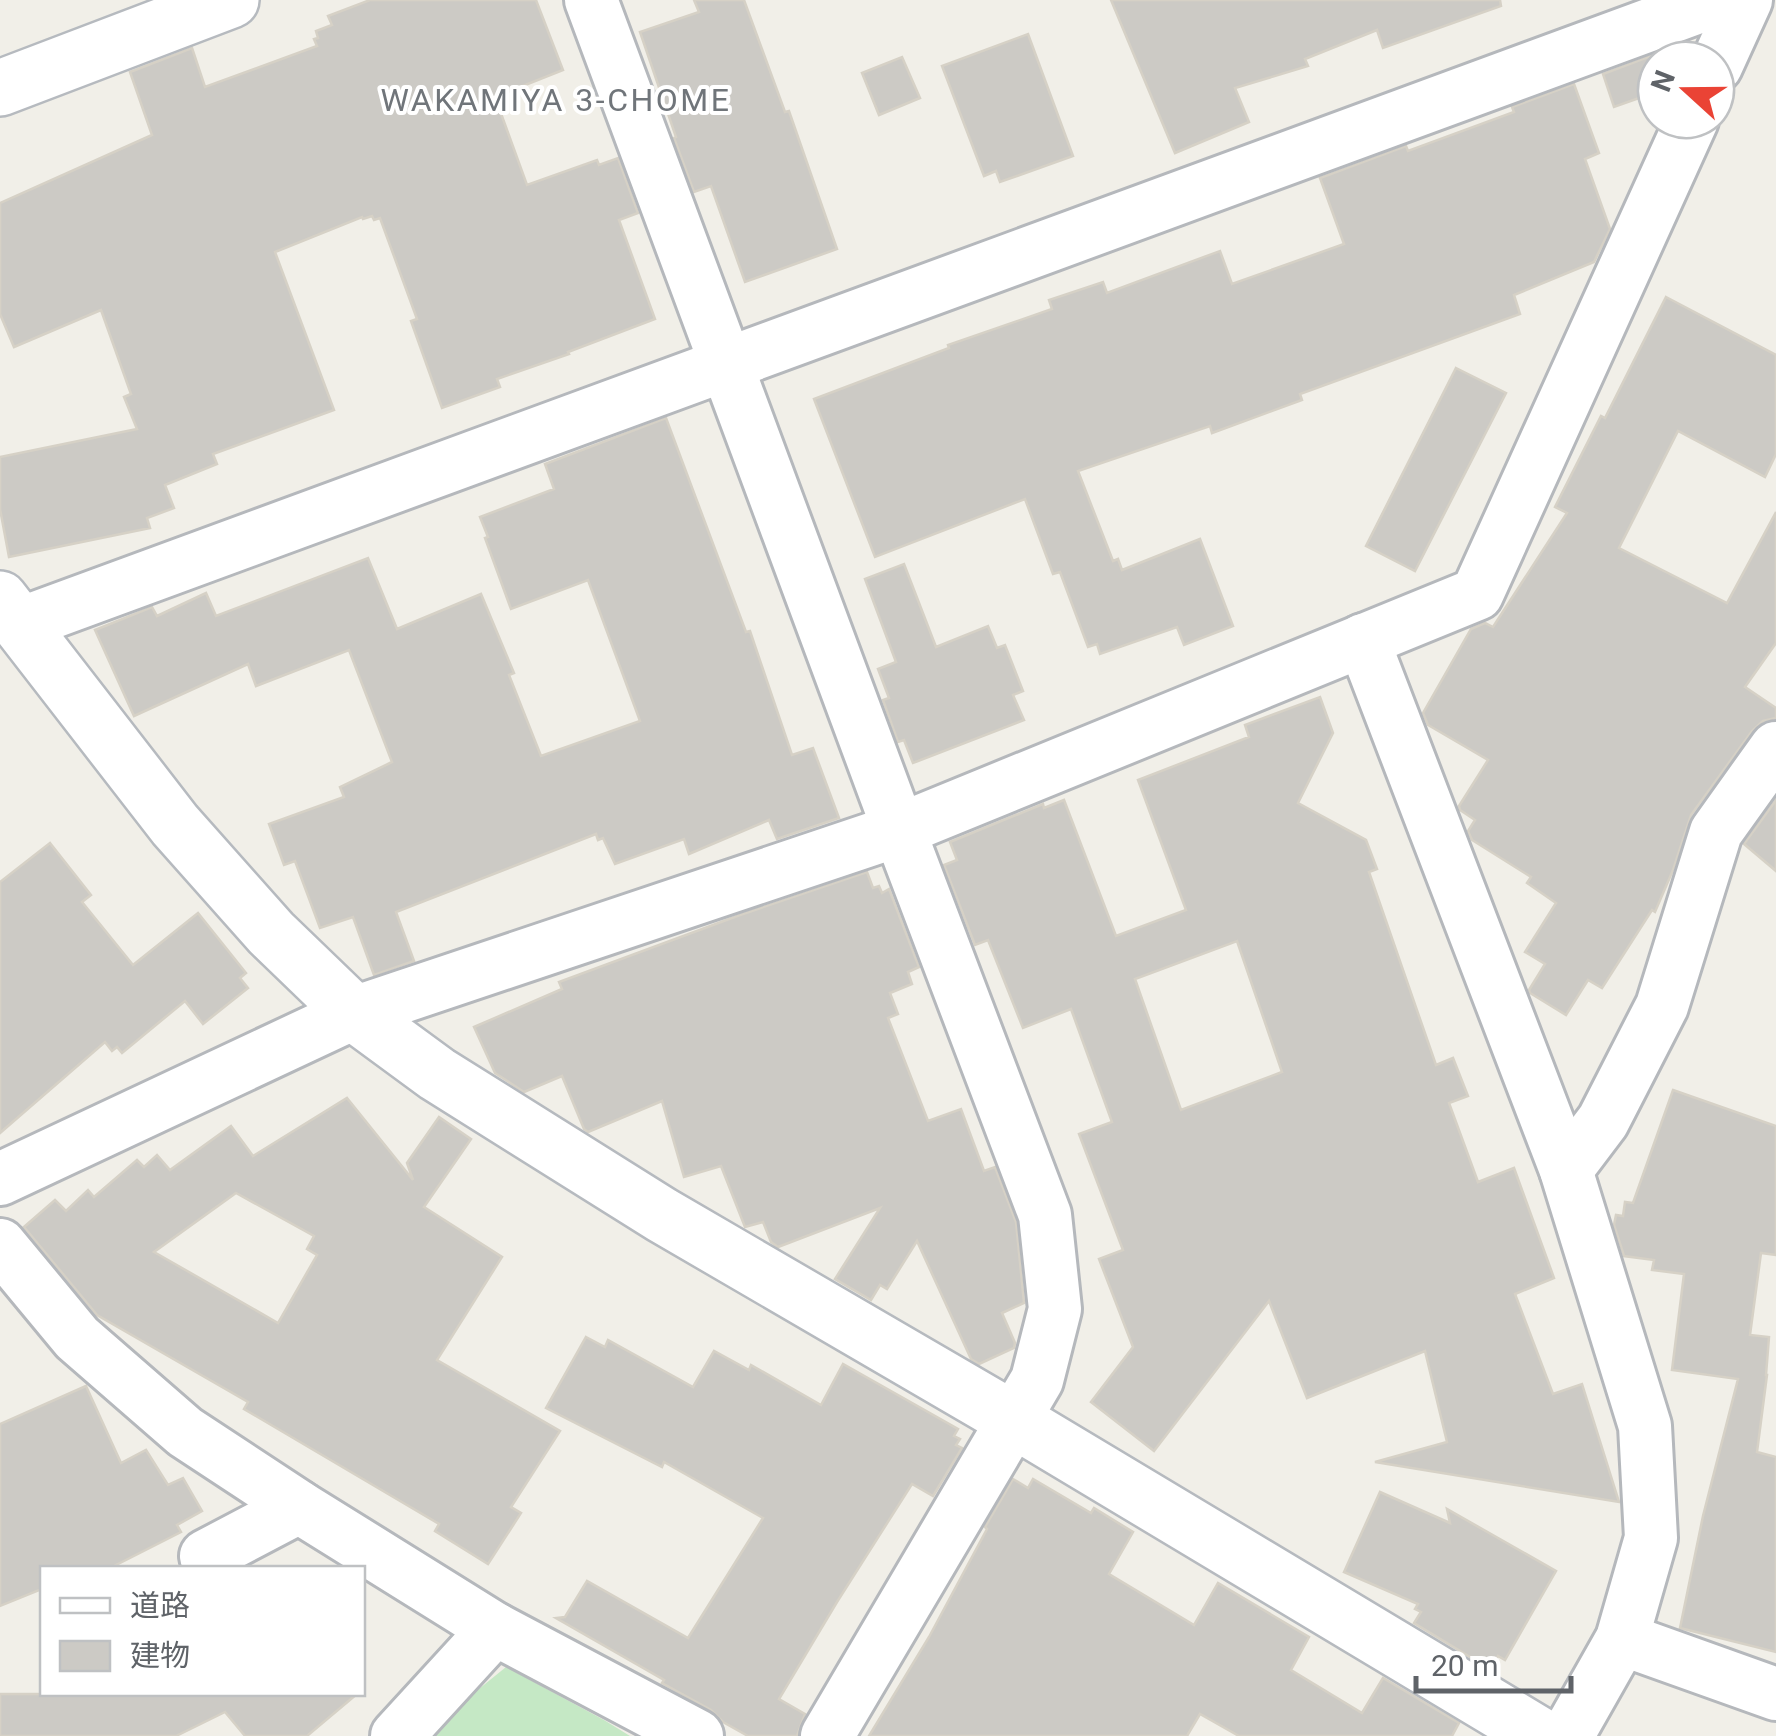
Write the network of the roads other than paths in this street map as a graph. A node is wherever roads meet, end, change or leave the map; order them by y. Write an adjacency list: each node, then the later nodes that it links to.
1 (231, 0): 6 (street)
2 (591, 0): 8 (street)
3 (1717, 0): 8 (street)
4 (1746, 0): 5 (street)
5 (1728, 40)
6 (0, 88)
7 (1683, 140): 10 (street)
8 (727, 363): 9 (street); 12 (street)
9 (10, 611): 13 (street)
10 (1363, 640): 12 (street); 14 (street)
11 (1776, 748): 14 (street)
12 (899, 830): 13 (street); 17 (street)
13 (354, 1014): 15 (street); 17 (street)
14 (1566, 1170): 21 (street)
15 (0, 1179)
16 (0, 1244): 18 (street)
17 (1014, 1420): 25 (street); 26 (street)
18 (299, 1507): 19 (street); 20 (street)
19 (206, 1556)
20 (495, 1628): 23 (street); 24 (street)
21 (1622, 1639): 22 (street); 27 (street)
22 (1776, 1694)
23 (398, 1736)
24 (697, 1736)
25 (827, 1736)
26 (1541, 1736)
27 (1567, 1736)

